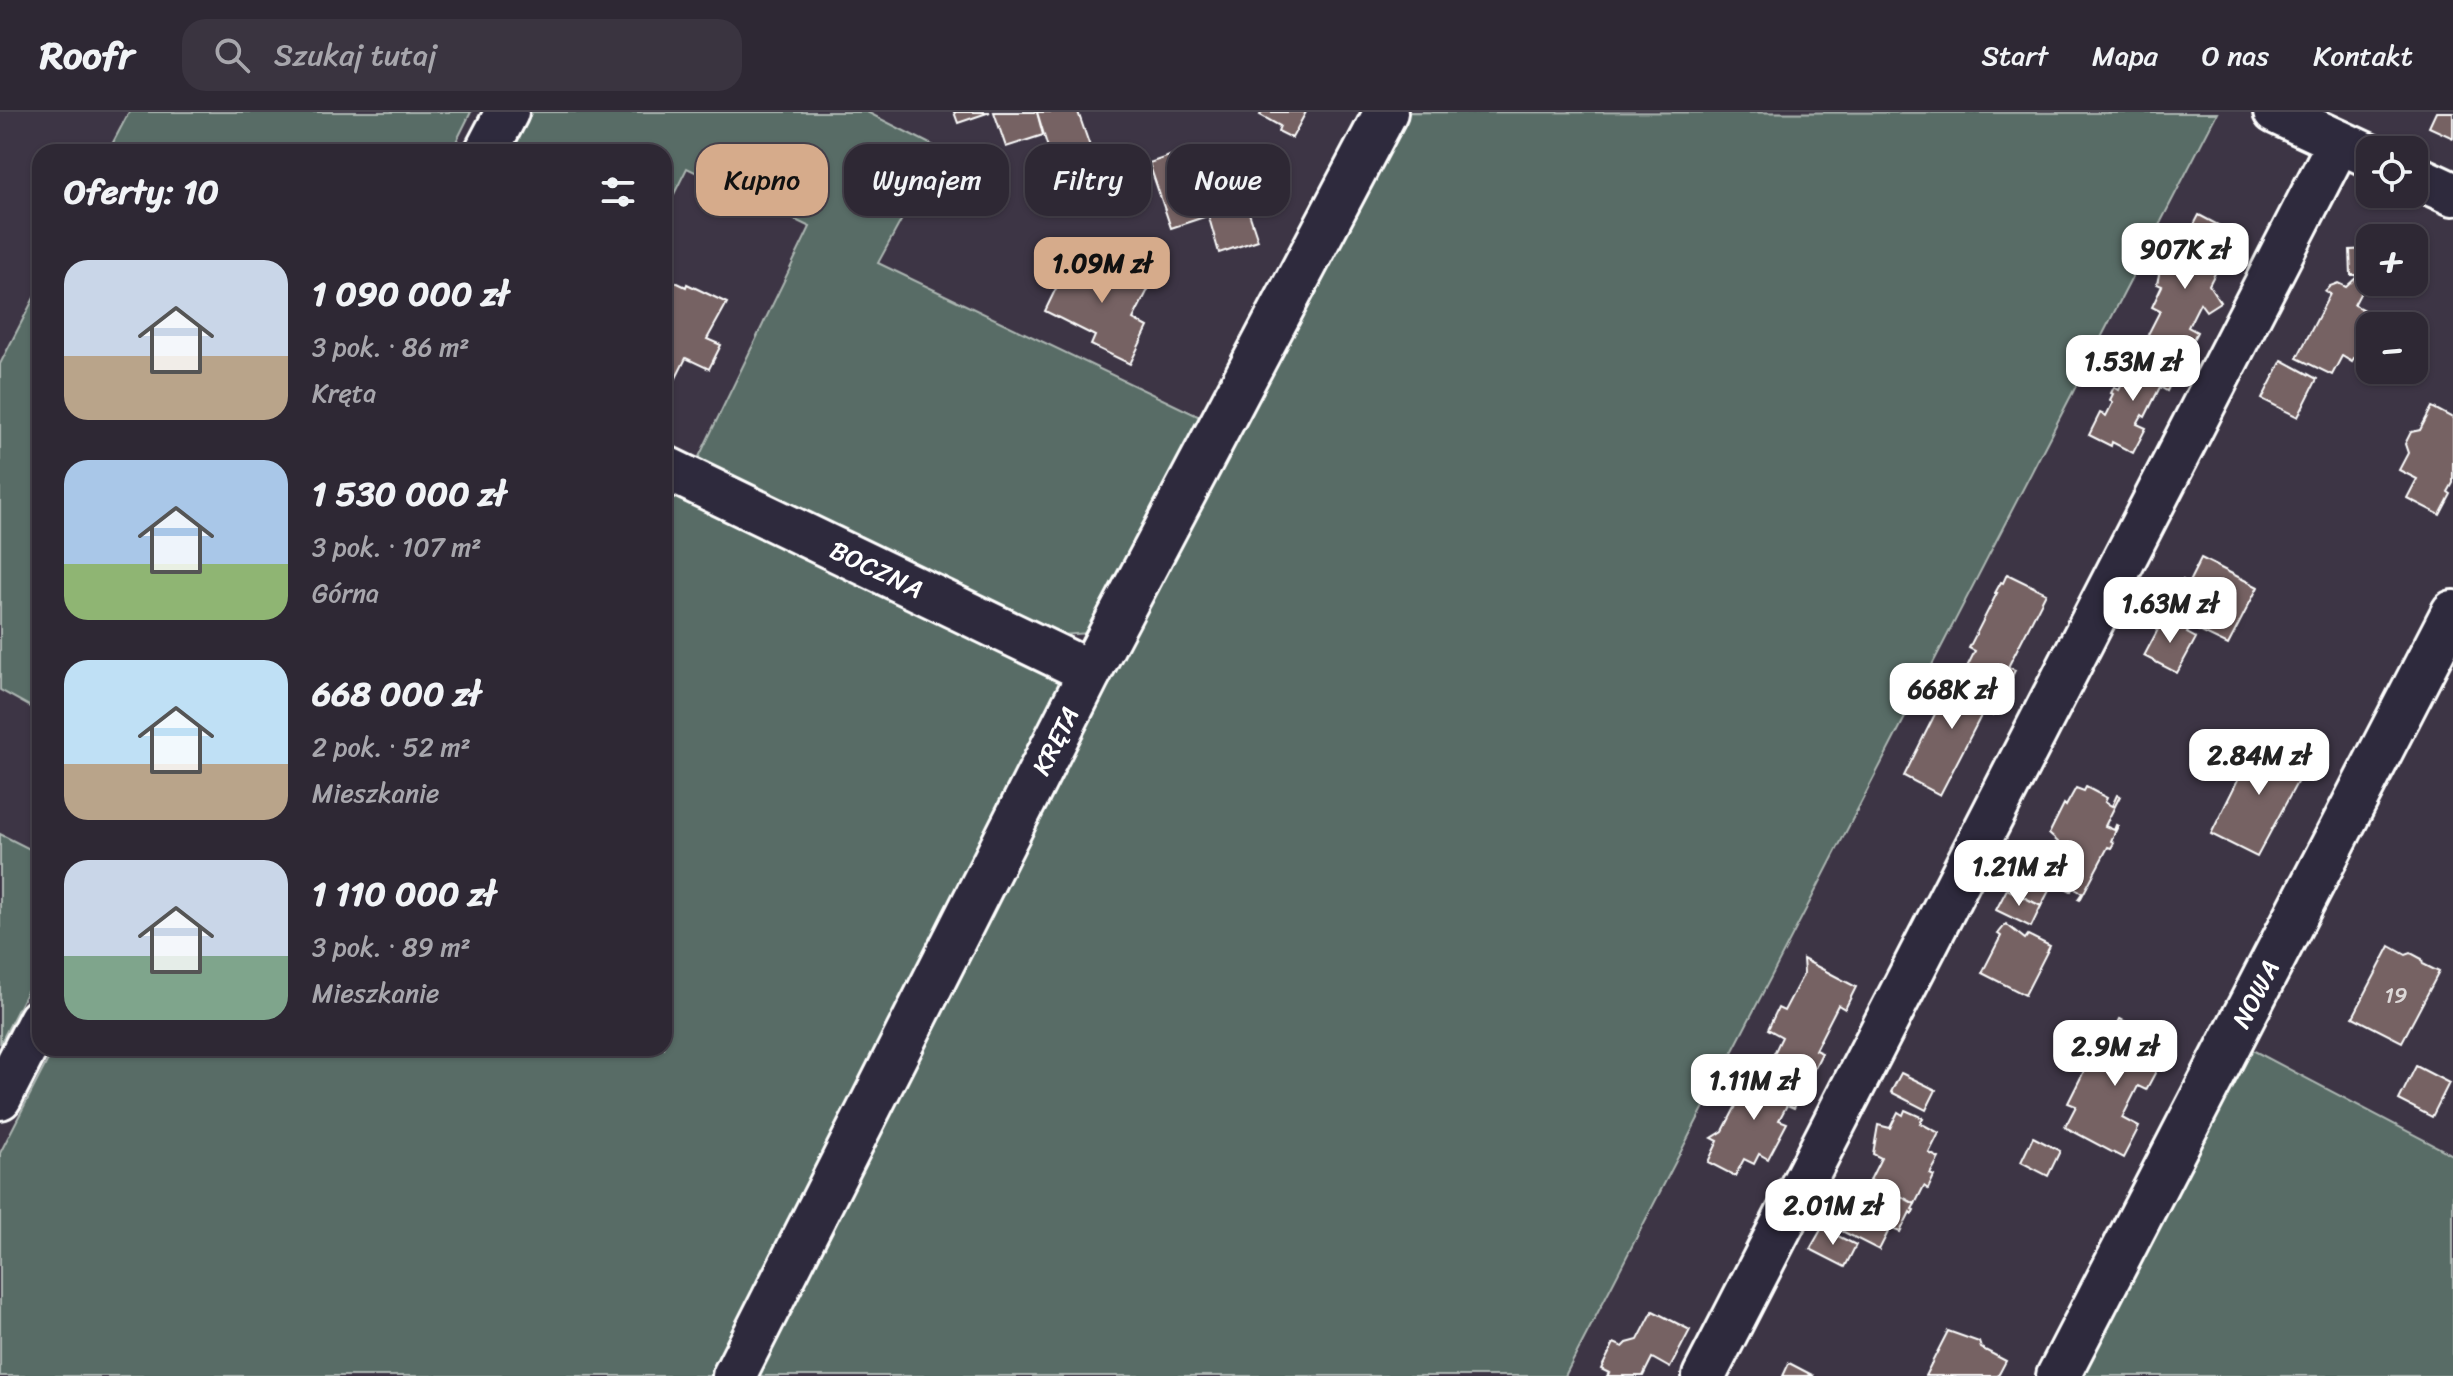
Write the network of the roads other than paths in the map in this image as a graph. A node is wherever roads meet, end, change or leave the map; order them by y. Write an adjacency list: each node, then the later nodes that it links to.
1 (507, 112): 4 (street)
2 (1386, 112): 10 (street, KRĘTA)
3 (2275, 112): 5 (street)
4 (490, 144)
5 (2354, 149): 14 (street)
6 (2428, 182): 7 (street)
7 (2453, 194)
8 (672, 471): 10 (street, BOCZNA)
9 (2453, 612): 15 (street, NOWA)
10 (1090, 672): 13 (street, KRĘTA)
11 (32, 1036): 12 (street)
12 (0, 1098)
13 (734, 1376)
14 (1704, 1376)
15 (2058, 1376)

